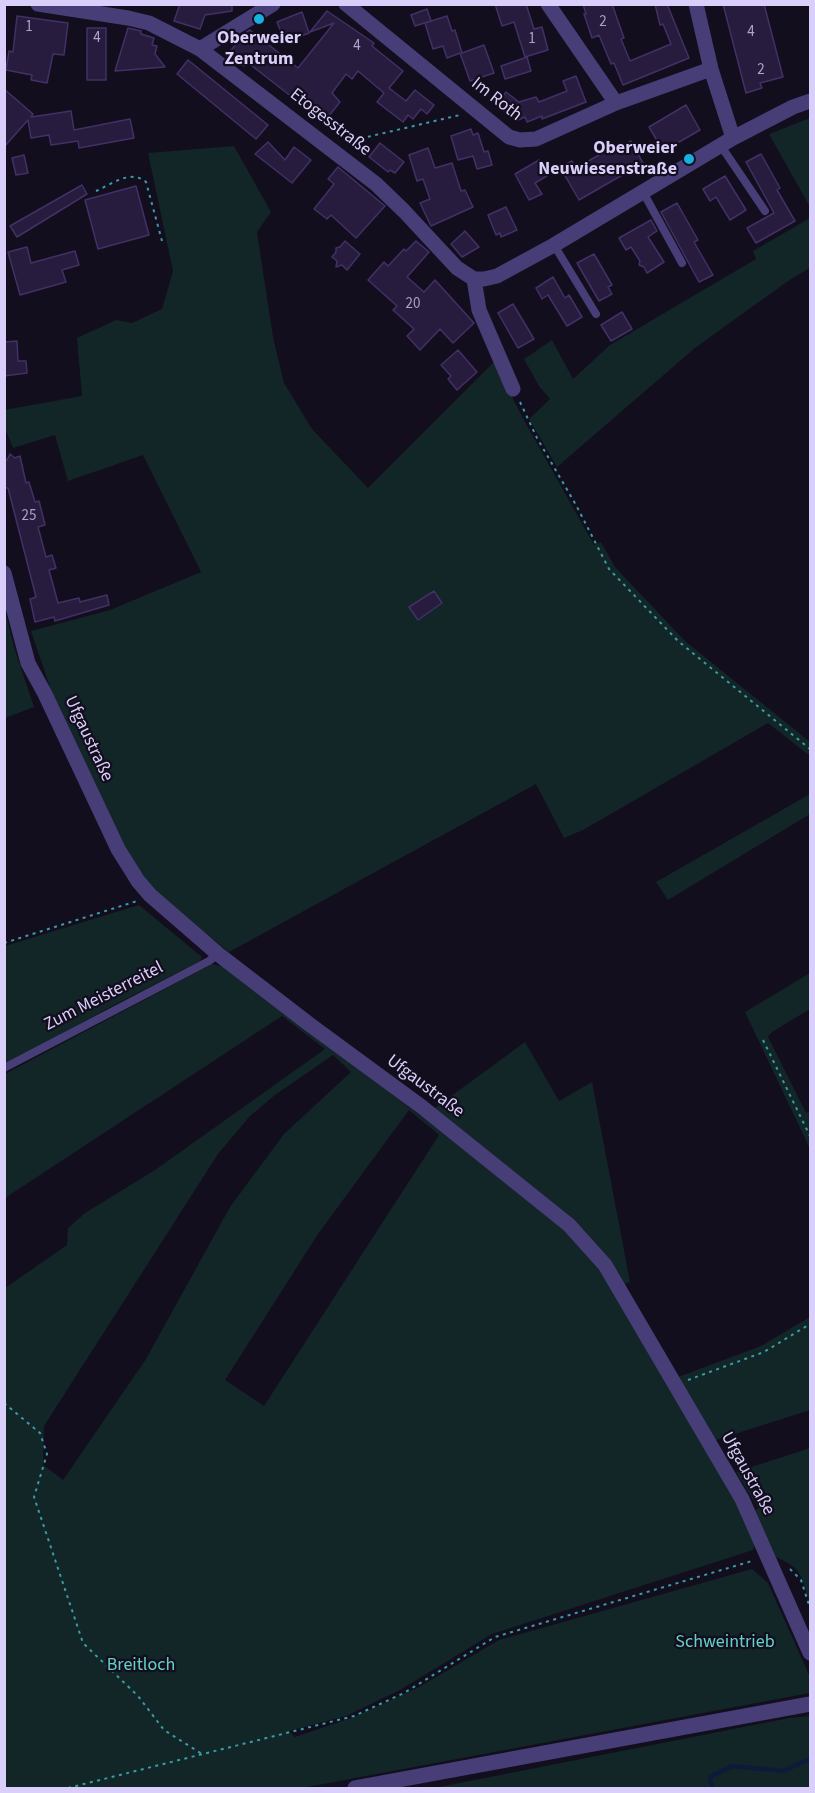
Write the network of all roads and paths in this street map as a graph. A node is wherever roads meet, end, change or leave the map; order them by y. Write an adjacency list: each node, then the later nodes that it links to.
1 (38, 4): 6 (street, Etogesstraße)
2 (273, 4): 6 (street)
3 (346, 4): 10 (street, Im Roth)
4 (548, 4): 9 (street)
5 (696, 4): 7 (street)
6 (200, 49): 12 (street, Etogesstraße)
7 (711, 69): 9 (street, Im Roth); 11 (street)
8 (810, 101): 11 (street)
9 (616, 103): 10 (street, Im Roth)
10 (477, 111): 12 (path)
11 (727, 142): 14 (street); 15 (lane)
12 (328, 146): 19 (street, Etogesstraße)
13 (96, 190): 16 (path)
14 (643, 192): 17 (street); 18 (lane)
15 (765, 211)
16 (162, 241)
17 (554, 245): 19 (street); 20 (lane)
18 (682, 263)
19 (474, 279): 21 (street)
20 (596, 314)
21 (513, 389): 23 (path)
22 (4, 573): 24 (street, Ufgaustraße)
23 (810, 749)
24 (150, 895): 25 (path); 26 (street, Ufgaustraße)
25 (4, 943)
26 (218, 954): 28 (lane, Zum Meisterreitel); 31 (street, Ufgaustraße)
27 (763, 1040): 29 (path)
28 (4, 1068)
29 (810, 1136)
30 (810, 1324): 31 (path)
31 (674, 1385): 33 (street, Ufgaustraße)
32 (4, 1403): 38 (path)
33 (766, 1557): 36 (street, Ufgaustraße); 38 (path)
34 (788, 1568): 35 (path)
35 (810, 1608)
36 (810, 1653)
37 (810, 1704): 40 (street)
38 (202, 1754): 39 (path)
39 (68, 1788)
40 (355, 1788)

